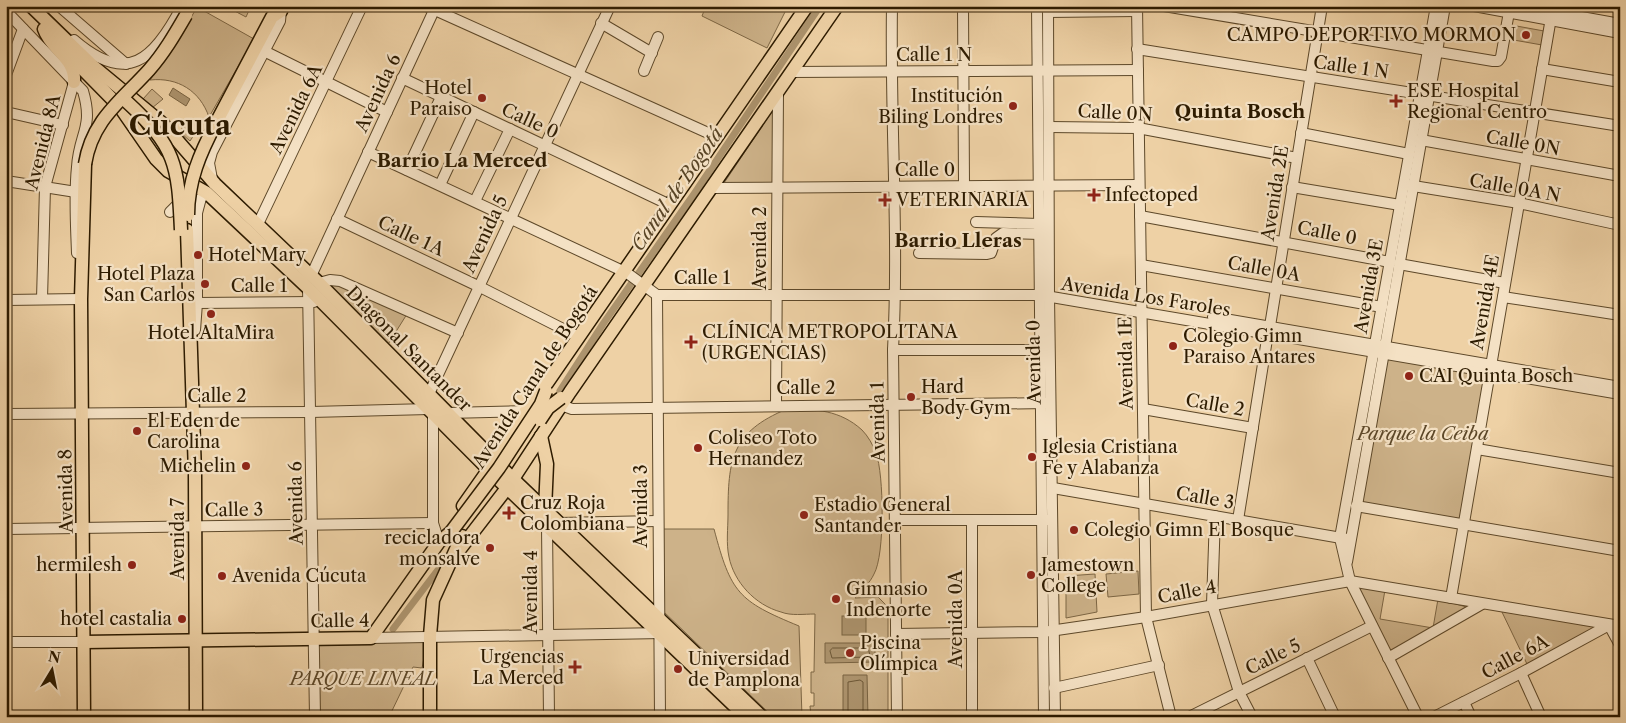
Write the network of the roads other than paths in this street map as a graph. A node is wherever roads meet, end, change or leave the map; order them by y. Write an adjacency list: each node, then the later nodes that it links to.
1 (20, 6): 28 (main road, Diagonal Santander)
2 (31, 6): 28 (main road, Diagonal Santander)
3 (59, 6): 36 (street)
4 (362, 6): 50 (street, Avenida 6A)
5 (807, 6): 65 (main road, Avenida Canal de Bogotá)
6 (837, 6): 43 (main road, Avenida Canal de Bogotá)
7 (892, 6): 44 (street, Avenida 1)
8 (962, 6): 41 (street)
9 (1037, 6): 42 (street, Avenida 0)
10 (1164, 6): 29 (street)
11 (1322, 6): 29 (street, Avenida 2E)
12 (1436, 6): 34 (street, Avenida 3E)
13 (1445, 6): 34 (street, Avenida 3E)
14 (1474, 6): 23 (street)
15 (1521, 6): 24 (street)
16 (432, 7): 45 (street); 47 (street, Avenida 6)
17 (606, 7): 25 (street, Avenida 5)
18 (1137, 8): 21 (street); 32 (street, Avenida 1E)
19 (187, 9): 36 (street); 103 (main road, Avenida 8, bridge)
20 (282, 9): 33 (street); 99 (main road, bridge)
21 (1048, 9): 42 (street, Avenida 0)
22 (6, 11): 27 (street)
23 (1509, 12): 24 (street); 34 (street)
24 (1551, 16): 26 (street); 30 (street); 38 (street, Avenida 4E)
25 (602, 24): 35 (street); 45 (street, Avenida 5)
26 (1620, 24)
27 (24, 29): 46 (street); 51 (street)
28 (49, 29): 36 (street); 37 (main road, Diagonal Santander); 51 (main road); 86 (main road, Diagonal Santander)
29 (1318, 32): 34 (street); 48 (street, Avenida 2E)
30 (1620, 34)
31 (658, 37): 35 (street)
32 (1137, 49): 39 (street, Avenida 1E); 48 (street, Calle 1 N)
33 (264, 51): 50 (street); 86 (street)
34 (1432, 51): 53 (street, Avenida 3E)
35 (652, 53): 40 (street)
36 (126, 64)
37 (94, 67): 86 (main road, Diagonal Santander); 99 (main road, bridge)
38 (1542, 69): 49 (street); 58 (street, Avenida 4E)
39 (1138, 70): 42 (street, Calle 1 N); 62 (street, Avenida 1E)
40 (644, 71)
41 (964, 71): 42 (street, Calle 1 N); 44 (street, Calle 1 N); 79 (street)
42 (1043, 71): 61 (street, Avenida 0); 76 (street, Avenida 0)
43 (791, 72): 44 (street, Calle 1 N); 52 (main road, Avenida Canal de Bogotá)
44 (891, 72): 78 (street, Avenida 1)
45 (578, 73): 65 (street); 67 (street, Avenida 5)
46 (6, 75)
47 (402, 78): 54 (street, Calle 0); 56 (street, Avenida 6)
48 (1310, 78): 53 (street, Calle 1 N); 64 (street, Avenida 2E)
49 (1620, 82)
50 (327, 83): 56 (street); 96 (street, Avenida 6A)
51 (78, 87): 59 (street, Avenida 8A); 85 (street, Avenida 8)
52 (778, 92): 83 (main road, Avenida Canal de Bogotá); 84 (street, Avenida 2)
53 (1425, 94): 58 (street, Calle 1 N); 66 (street, Avenida 3E); 69 (street, Avenida 3E)
54 (442, 97): 57 (street, Calle 0); 72 (street)
55 (6, 112): 59 (street)
56 (386, 112): 68 (street, Avenida 6)
57 (474, 112): 63 (street, Calle 0); 75 (street)
58 (1534, 112): 60 (street, Calle 1 N); 71 (street, Avenida 4E)
59 (63, 125): 81 (street, Avenida 8A)
60 (1620, 126)
61 (1049, 127): 62 (street, Calle 0N); 76 (street, Avenida 0)
62 (1138, 128): 70 (street, Calle 0N); 77 (street, Avenida 1E)
63 (510, 129): 67 (street, Calle 0); 87 (street)
64 (1301, 133): 69 (street); 70 (street, Avenida 2E)
65 (717, 137): 89 (main road, Avenida Canal de Bogotá)
66 (1421, 140): 71 (street, Calle 0N); 80 (street, Avenida 3E)
67 (545, 146): 89 (street, Calle 0); 93 (street, Avenida 5)
68 (368, 152): 72 (street, Calle 1); 94 (street, Avenida 6)
69 (1409, 154): 80 (street, Avenida 3E)
70 (1297, 158): 82 (street, Avenida 2E)
71 (1526, 160): 73 (street, Calle 0N); 88 (street, Avenida 4E)
72 (407, 170): 75 (street, Calle 1)
73 (1620, 176)
74 (6, 181): 81 (street)
75 (440, 185): 87 (street, Calle 1)
76 (1044, 185): 77 (street, Calle 0); 79 (street, Calle 0); 98 (street, Avenida 0); 113 (street, Avenida 0)
77 (1139, 185): 92 (street, Avenida 1E)
78 (896, 186): 79 (street, Calle 0); 84 (street, Calle 0); 112 (street, Avenida 1)
79 (964, 186)
80 (1408, 186): 88 (street, Calle 0A N); 90 (street, Avenida 3E); 102 (street, Avenida 3E)
81 (45, 187): 85 (street); 116 (street, Avenida 8A)
82 (1292, 187): 90 (street); 100 (street, Avenida 2E)
83 (711, 188): 84 (street, Calle 0); 107 (main road, Avenida Canal de Bogotá)
84 (777, 188): 111 (street, Avenida 2)
85 (76, 192): 103 (street, Avenida 8)
86 (208, 192): 91 (street); 96 (main road, Diagonal Santander); 106 (main road, Diagonal Santander); 120 (street, Avenida 7)
87 (475, 201): 93 (street, Calle 1)
88 (1519, 204): 97 (street, Calle 0A N); 108 (street, Avenida 4E)
89 (670, 205): 105 (main road, Avenida Canal de Bogotá)
90 (1400, 205): 102 (street, Avenida 3E)
91 (170, 212)
92 (1140, 216): 100 (street, Calle 0); 104 (street, Avenida 1E)
93 (512, 218): 105 (street, Calle 1); 109 (street, Avenida 5)
94 (336, 219): 106 (street, Avenida 6); 109 (street, Calle 1A)
95 (976, 222): 98 (street)
96 (258, 224): 106 (main road, Diagonal Santander)
97 (1620, 225)
98 (1039, 229): 101 (street); 113 (street, Avenida 0)
99 (184, 230): 130 (main road)
100 (1284, 240): 102 (street, Calle 0); 110 (street, Avenida 2E)
101 (919, 253)
102 (1395, 263): 108 (street, Calle 0); 121 (street, Avenida 3E); 127 (street, Avenida 3E)
103 (81, 265): 117 (main road, Avenida 8)
104 (1140, 265): 110 (street, Calle 0A); 122 (street, Avenida 1E)
105 (626, 272): 107 (street, Calle 1); 126 (main road, Avenida Canal de Bogotá)
106 (313, 282): 119 (main road, Diagonal Santander); 125 (street); 134 (main road, Diagonal Santander)
107 (643, 283): 114 (street, Calle 1); 136 (main road, Avenida Canal de Bogotá)
108 (1505, 283): 115 (street, Avenida 4E)
109 (480, 287): 125 (street, Avenida 5); 126 (street, Calle 1A)
110 (1276, 287): 121 (street, Calle 0A); 124 (street, Avenida 2E)
111 (776, 294): 112 (street, Calle 1); 114 (street, Calle 1); 139 (street, Avenida 2)
112 (896, 294): 113 (street, Calle 1); 128 (street, Avenida 1)
113 (1046, 294): 122 (street, Avenida Los Faroles); 129 (street, Avenida 0); 137 (street, Avenida 0)
114 (657, 295): 140 (street, Avenida 3)
115 (1503, 297): 123 (street); 131 (street, Avenida 4E)
116 (42, 299): 117 (street); 118 (street)
117 (81, 299): 148 (main road, Avenida 8)
118 (6, 300)
119 (315, 302): 120 (street, Calle 1); 142 (main road, Diagonal Santander); 143 (street, Avenida 6)
120 (197, 303): 130 (street, Avenida 7)
121 (1382, 307): 127 (street, Avenida 3E)
122 (1141, 309): 124 (street, Avenida Los Faroles); 141 (street, Avenida 1E)
123 (1620, 315)
124 (1269, 330): 127 (street, Avenida Los Faroles); 149 (street, Avenida 2E)
125 (458, 333): 134 (street, Avenida 5)
126 (579, 337): 132 (main road, Avenida Canal de Bogotá)
127 (1379, 349): 131 (street, Avenida Los Faroles); 157 (street, Avenida 3E); 173 (street, Avenida 3E)
128 (894, 350): 129 (street); 138 (street, Avenida 1)
129 (1041, 350): 137 (street, Avenida 0)
130 (192, 360): 145 (main road, Avenida 7)
131 (1491, 368): 133 (street, Avenida Los Faroles); 135 (street, Avenida Los Faroles); 151 (street, Avenida 4E)
132 (546, 387): 144 (main road); 172 (main road, Avenida Canal de Bogotá, bridge)
133 (1620, 387)
134 (429, 394): 146 (main road, Diagonal Santander)
135 (1620, 394)
136 (564, 398): 140 (street, Calle 2); 150 (main road); 172 (main road, Avenida Canal de Bogotá, bridge)
137 (1046, 402): 138 (street, Calle 2); 155 (street, Avenida 0); 162 (street, Avenida 0)
138 (894, 404): 139 (street, Calle 2); 160 (street, Avenida 1)
139 (776, 405): 140 (street, Calle 2)
140 (657, 406): 164 (street, Avenida 3)
141 (1143, 409): 149 (street, Calle 2); 156 (street, Avenida 1E)
142 (431, 411): 143 (street, Calle 2); 152 (main road, Diagonal Santander); 165 (street)
143 (311, 412): 145 (street, Calle 2); 166 (street, Avenida 6)
144 (527, 412): 146 (street); 152 (main road)
145 (194, 413): 148 (street, Calle 2); 168 (main road, Avenida 7)
146 (447, 413): 152 (main road, Diagonal Santander)
147 (6, 414): 148 (street, Calle 2)
148 (82, 414): 170 (main road, Avenida 8)
149 (1253, 428): 163 (street, Avenida 2E)
150 (542, 436): 154 (main road); 158 (main road)
151 (1477, 449): 153 (street); 169 (street, Avenida 4E)
152 (490, 463): 154 (main road, Diagonal Santander); 174 (main road)
153 (1620, 474)
154 (510, 483): 158 (main road, Diagonal Santander); 167 (main road, Diagonal Santander); 176 (main road)
155 (1053, 488): 156 (street, Calle 3); 162 (street, Avenida 0)
156 (1144, 504): 159 (street, Calle 3); 181 (street, Avenida 1E)
157 (1356, 506): 169 (street); 173 (street, Avenida 3E)
158 (545, 510): 167 (main road, Diagonal Santander)
159 (1215, 516): 163 (street, Calle 3); 179 (street)
160 (895, 520): 161 (street); 189 (street, Avenida 1)
161 (972, 520): 162 (street); 190 (street, Avenida 0A)
162 (1048, 520): 185 (street, Avenida 0)
163 (1238, 520): 173 (street, Calle 3)
164 (657, 521): 167 (street); 182 (street, Avenida 3)
165 (433, 523): 166 (street, Calle 3); 174 (street)
166 (312, 525): 168 (street, Calle 3); 192 (street, Avenida 6)
167 (553, 525): 182 (main road, Diagonal Santander); 186 (main road, Diagonal Santander); 188 (street, Avenida 4)
168 (195, 526): 170 (street, Calle 3); 194 (main road, Avenida 7)
169 (1464, 526): 175 (street); 178 (street, Avenida 4E)
170 (84, 528): 171 (street, Calle 3); 196 (main road, Avenida 8)
171 (6, 529)
172 (456, 534): 174 (main road, Avenida Canal de Bogotá); 176 (main road, Avenida Canal de Bogotá)
173 (1345, 539): 177 (street, Avenida 3E)
174 (439, 542): 193 (main road, Avenida Canal de Bogotá)
175 (1620, 551)
176 (453, 559): 191 (main road, Avenida Canal de Bogotá)
177 (1348, 576): 178 (street, Calle 4); 179 (street, Calle 4); 184 (street)
178 (1451, 598): 180 (street, Calle 4)
179 (1212, 604): 181 (street, Calle 4); 203 (street)
180 (1482, 604): 183 (street, Calle 4); 199 (street)
181 (1146, 617): 185 (street, Calle 4); 200 (street, Avenida 1E)
182 (658, 618): 186 (street, Avenida 3); 187 (main road, Diagonal Santander)
183 (1615, 625): 197 (street); 201 (street, Calle 6A)
184 (1372, 626): 198 (street, Calle 5); 199 (street)
185 (1048, 631): 190 (street, Calle 4); 202 (street, Avenida 0); 215 (street, Avenida 0)
186 (658, 633): 187 (street, Calle 4); 188 (street, Calle 4); 210 (street, Avenida 3); 211 (main road, Diagonal Santander)
187 (674, 633): 212 (main road, Diagonal Santander)
188 (547, 634): 191 (street, Calle 4); 209 (street, Avenida 4)
189 (896, 634): 190 (street, Calle 4); 213 (street, Avenida 1)
190 (972, 634): 214 (street, Avenida 0A)
191 (430, 636): 193 (street, Calle 4); 208 (main road)
192 (314, 638): 193 (main road, Calle 4); 194 (main road, Calle 4); 207 (street, Avenida 6)
193 (371, 638)
194 (196, 640): 196 (main road, Calle 4); 206 (main road, Avenida 7)
195 (6, 642): 196 (street, Calle 4)
196 (84, 642): 205 (main road, Avenida 8)
197 (1620, 644)
198 (1307, 658): 203 (street, Calle 5); 220 (street)
199 (1388, 658): 221 (street)
200 (1159, 665): 202 (street); 217 (street, Avenida 1E)
201 (1521, 674): 204 (street, Calle 6A); 224 (street)
202 (1054, 688): 216 (street, Avenida 0)
203 (1239, 692): 218 (street, Calle 5); 219 (street)
204 (1464, 702): 222 (street, Calle 6A); 223 (street)
205 (84, 717)
206 (196, 717)
207 (315, 717)
208 (430, 717)
209 (549, 717)
210 (660, 717)
211 (746, 717)
212 (762, 717)
213 (897, 717)
214 (972, 717)
215 (1044, 717)
216 (1055, 717)
217 (1171, 717)
218 (1189, 717)
219 (1252, 717)
220 (1335, 717)
221 (1418, 717)
222 (1434, 717)
223 (1471, 717)
224 (1541, 717)

